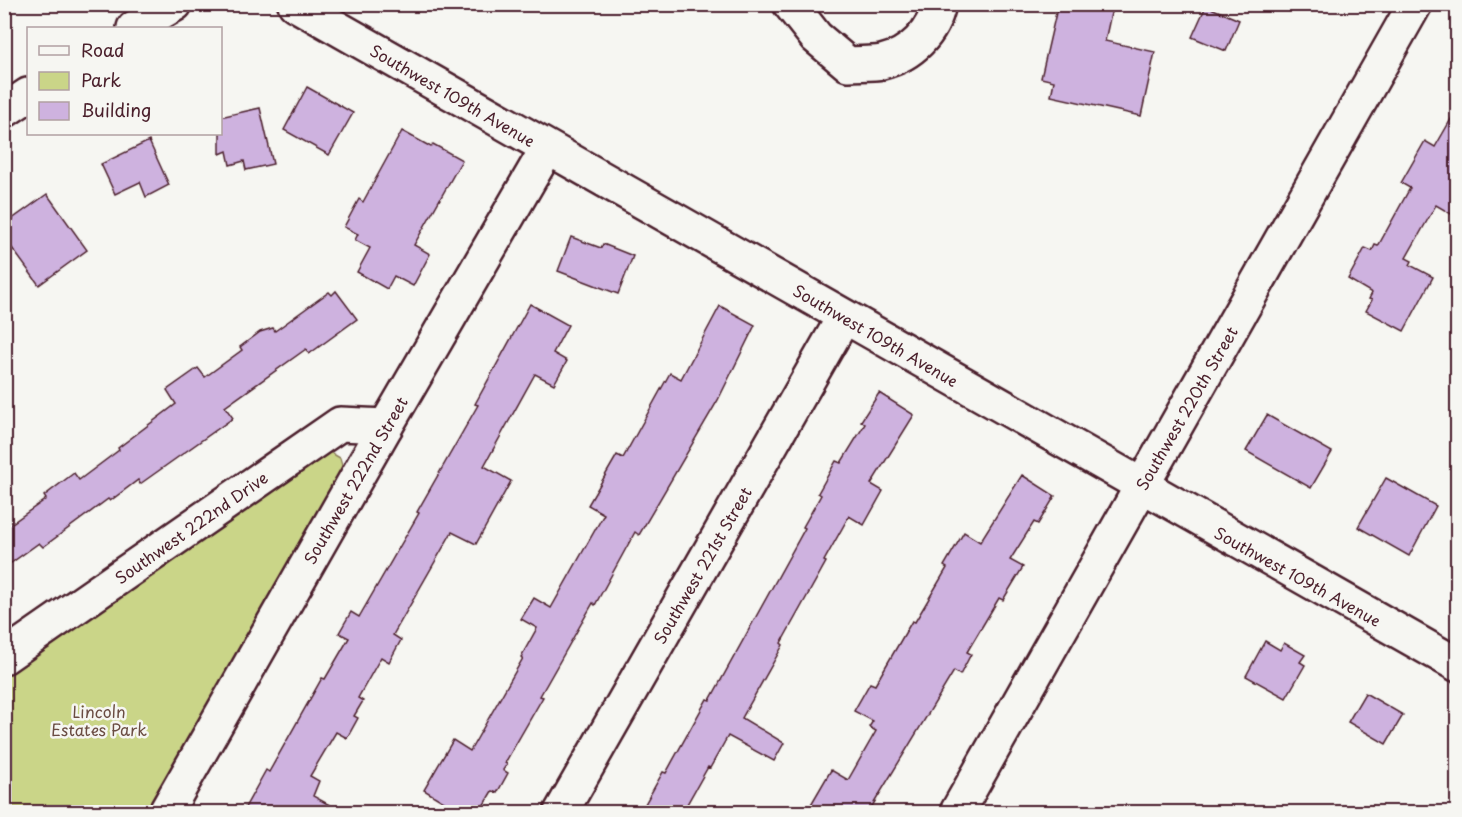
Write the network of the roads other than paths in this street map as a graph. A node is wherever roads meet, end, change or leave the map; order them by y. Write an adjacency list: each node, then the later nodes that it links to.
1 (175, 4): 6 (street)
2 (295, 4): 9 (street, Southwest 109th Avenue)
3 (790, 4): 4 (street)
4 (939, 4)
5 (1415, 4): 12 (street, Southwest 220th Street)
6 (136, 27)
7 (27, 96): 8 (street)
8 (4, 111)
9 (547, 149): 10 (street, Southwest 109th Avenue); 11 (street, Southwest 222nd Street)
10 (844, 317): 12 (street, Southwest 109th Avenue); 16 (street, Southwest 221st Street)
11 (386, 426): 13 (street, Southwest 222nd Drive); 15 (street, Southwest 222nd Street)
12 (1141, 487): 14 (street, Southwest 109th Avenue); 17 (street, Southwest 220th Street)
13 (4, 657)
14 (1458, 665)
15 (166, 813)
16 (561, 813)
17 (957, 813)

